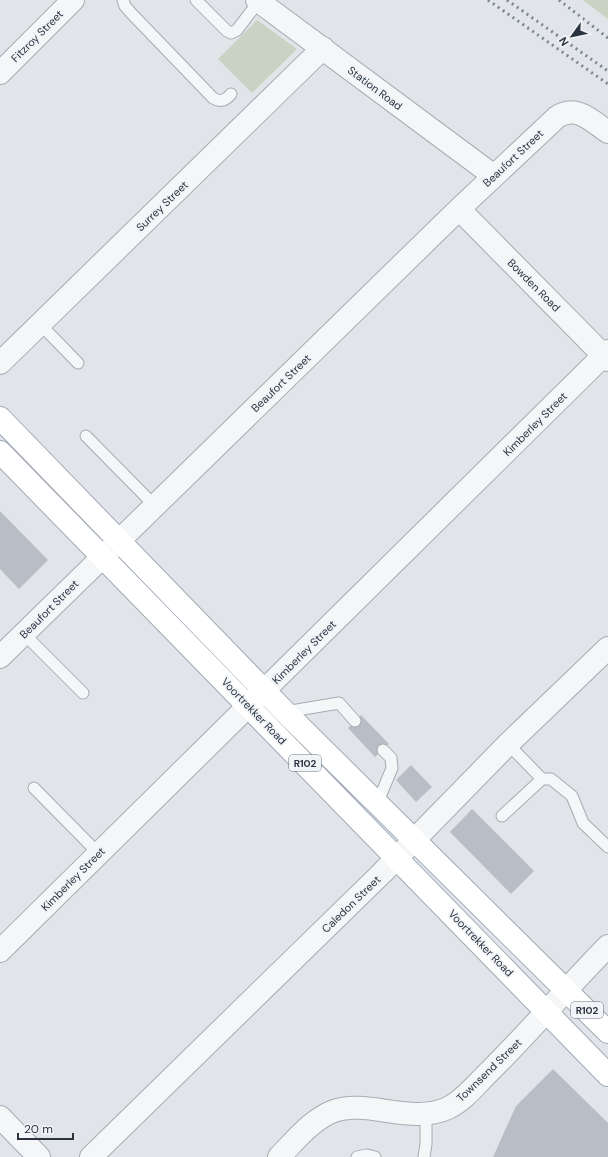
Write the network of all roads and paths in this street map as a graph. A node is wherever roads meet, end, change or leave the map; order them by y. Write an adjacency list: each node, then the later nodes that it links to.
1 (73, 0): 6 (street, Fitzroy Street)
2 (123, 0): 7 (lane)
3 (196, 0): 4 (lane)
4 (258, 1): 5 (street, Station Road)
5 (323, 48): 9 (street, Station Road); 11 (street, Surrey Street)
6 (0, 73)
7 (231, 94)
8 (608, 132): 9 (street, Beaufort Street)
9 (494, 176): 10 (street, Beaufort Street)
10 (459, 209): 12 (street, Bowden Road); 18 (street, Beaufort Street)
11 (40, 324): 13 (street, Surrey Street); 14 (lane)
12 (607, 356): 24 (street, Kimberley Street)
13 (0, 363)
14 (78, 363)
15 (0, 418): 19 (main road, Voortrekker Road / R102)
16 (86, 436): 18 (lane)
17 (0, 452): 20 (main road, Voortrekker Road / R102)
18 (155, 506): 19 (street, Beaufort Street)
19 (119, 541): 20 (street, Beaufort Street); 24 (main road, Voortrekker Road / R102)
20 (102, 556): 21 (street, Beaufort Street); 26 (main road, Voortrekker Road / R102)
21 (24, 634): 23 (street, Beaufort Street); 25 (lane)
22 (608, 648): 29 (street, Caledon Street)
23 (0, 657)
24 (265, 691): 26 (street, Kimberley Street); 27 (main road, Voortrekker Road / R102)
25 (83, 693)
26 (249, 706): 37 (street, Kimberley Street); 38 (main road, Voortrekker Road / R102)
27 (285, 712): 28 (lane); 33 (main road, Voortrekker Road / R102)
28 (355, 721)
29 (508, 744): 31 (lane); 35 (street, Caledon Street)
30 (383, 750): 33 (lane)
31 (542, 779): 34 (lane); 36 (lane)
32 (34, 788): 37 (lane)
33 (377, 804): 35 (main road, Voortrekker Road / R102)
34 (502, 816)
35 (414, 840): 38 (street, Caledon Street); 41 (main road, Voortrekker Road / R102)
36 (608, 847)
37 (99, 854): 40 (street, Kimberley Street)
38 (397, 858): 42 (main road, Voortrekker Road / R102); 48 (street, Caledon Street)
39 (608, 946): 41 (street, Townsend Street)
40 (0, 952)
41 (566, 989): 42 (street, Townsend Street); 43 (main road, Voortrekker Road / R102)
42 (547, 1011): 44 (main road, Voortrekker Road / R102); 45 (street, Townsend Street)
43 (608, 1032)
44 (608, 1075)
45 (426, 1113): 49 (street, Townsend Street); 52 (lane)
46 (0, 1117): 47 (street)
47 (39, 1157)
48 (91, 1157)
49 (279, 1157)
50 (357, 1157): 51 (lane)
51 (376, 1157)
52 (424, 1157)

